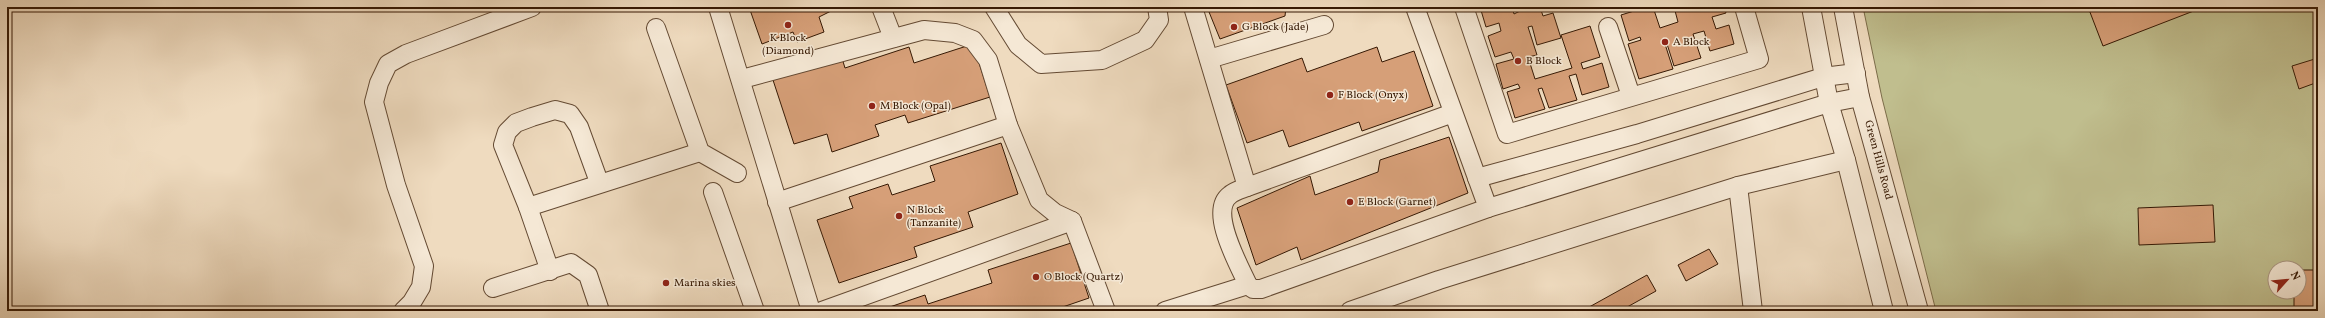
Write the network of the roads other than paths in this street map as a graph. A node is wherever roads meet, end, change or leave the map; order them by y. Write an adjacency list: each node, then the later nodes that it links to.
1 (532, 7): 42 (street)
2 (718, 7): 19 (street)
3 (881, 7): 15 (street)
4 (994, 7): 5 (street)
5 (1157, 7)
6 (1193, 7): 16 (street)
7 (1415, 7): 23 (street)
8 (1464, 7): 20 (street)
9 (1744, 7): 20 (street)
10 (1811, 7): 18 (street)
11 (1843, 7): 17 (street, Green Hills Road)
12 (1324, 24): 16 (street)
13 (1608, 27): 20 (street)
14 (656, 28): 26 (street)
15 (893, 38): 19 (street); 24 (street)
16 (1209, 59): 33 (street)
17 (1856, 73): 18 (street); 21 (street, Green Hills Road)
18 (1823, 77): 22 (street); 25 (street)
19 (742, 79): 35 (street)
20 (1631, 96)
21 (1860, 97): 22 (street); 52 (street, Green Hills Road)
22 (1828, 103): 27 (street); 28 (street)
23 (1453, 113): 30 (street); 33 (street)
24 (1008, 125): 35 (street); 38 (street)
25 (1637, 134): 27 (street); 30 (street)
26 (700, 152): 29 (street); 31 (street)
27 (1646, 160): 37 (street)
28 (1846, 160): 32 (street); 51 (street)
29 (737, 173)
30 (1477, 178): 37 (street)
31 (599, 182): 36 (street); 36 (street)
32 (1738, 186): 49 (street); 50 (street)
33 (1247, 187): 40 (street)
34 (713, 192): 44 (street)
35 (777, 202): 45 (street)
36 (528, 206): 39 (street)
37 (1488, 208): 40 (street)
38 (1072, 221): 46 (street); 47 (street)
39 (550, 270): 41 (street); 43 (street)
40 (1248, 285): 48 (street)
41 (493, 288)
42 (403, 311)
43 (600, 311)
44 (755, 311)
45 (810, 311)
46 (822, 311)
47 (1106, 311)
48 (1165, 311)
49 (1350, 311)
50 (1753, 311)
51 (1884, 311)
52 (1919, 311)

